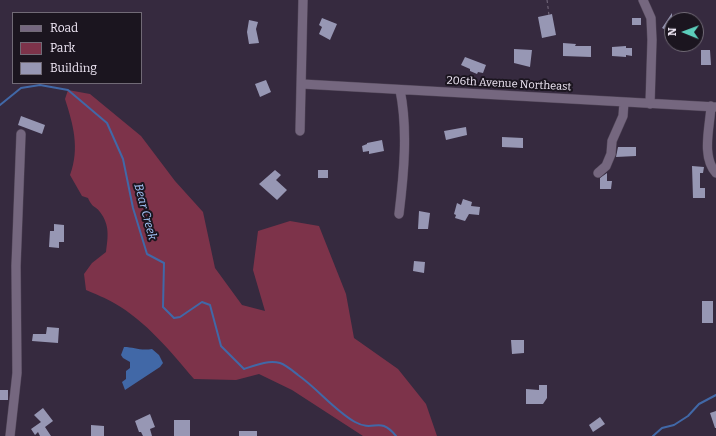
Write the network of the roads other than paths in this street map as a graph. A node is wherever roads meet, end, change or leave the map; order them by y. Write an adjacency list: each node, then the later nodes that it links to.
1 (303, 0): 3 (street)
2 (644, 0): 6 (street)
3 (302, 84): 4 (street, 206th Avenue Northeast); 8 (street)
4 (400, 90): 5 (street, 206th Avenue Northeast); 12 (street)
5 (624, 102): 6 (street, 206th Avenue Northeast); 10 (street)
6 (650, 104): 7 (street, 206th Avenue Northeast)
7 (713, 106): 11 (street)
8 (300, 131)
9 (21, 134): 13 (street)
10 (598, 173)
11 (716, 173)
12 (399, 214)
13 (10, 436)

